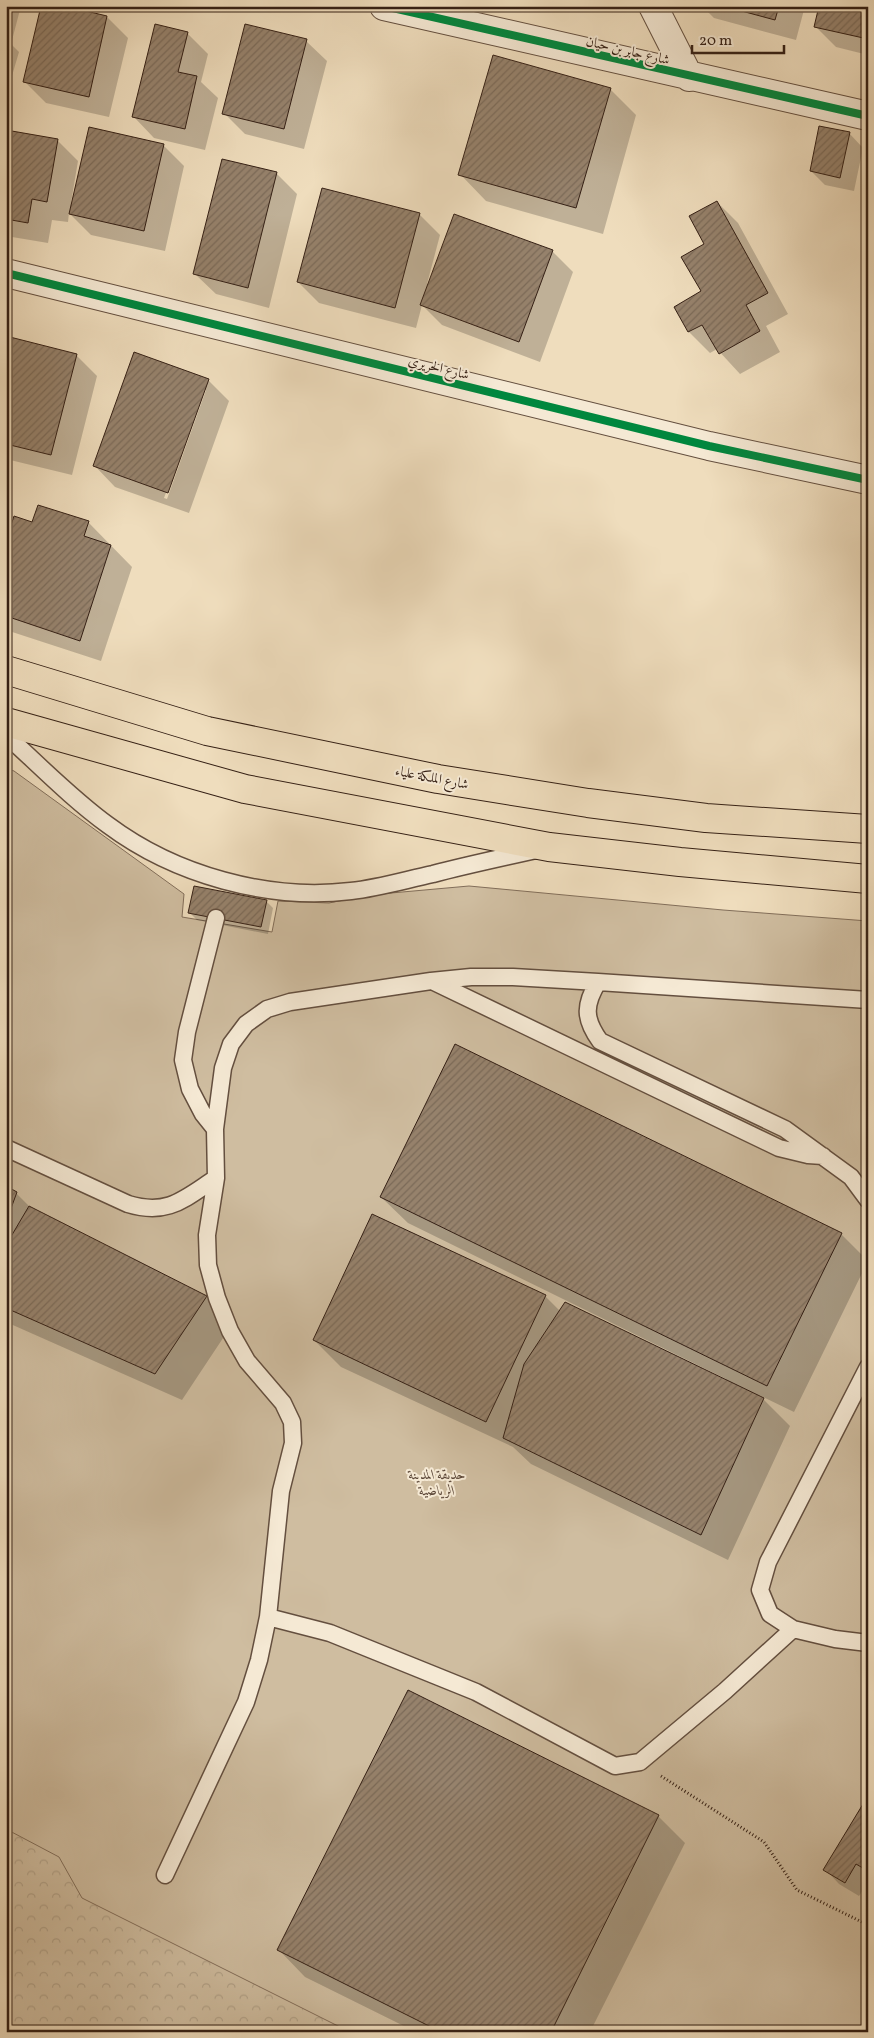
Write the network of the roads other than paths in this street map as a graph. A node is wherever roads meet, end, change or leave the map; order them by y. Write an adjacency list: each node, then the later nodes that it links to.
1 (384, 6): 3 (street, شارع جابر بن حيان)
2 (653, 6): 3 (street)
3 (689, 77): 4 (street, شارع جابر بن حيان)
4 (868, 116)
5 (6, 273): 6 (street, شارع الحريري)
6 (868, 480)
7 (6, 670): 10 (main road, شارع الملكة علياء)
8 (6, 722): 11 (main road)
9 (6, 735): 11 (lane)
10 (868, 829)
11 (549, 847): 12 (main road)
12 (868, 879)
13 (216, 918): 17 (lane)
14 (431, 981): 15 (lane); 17 (lane); 19 (lane)
15 (598, 982): 16 (lane); 19 (lane)
16 (868, 1000)
17 (215, 1129): 20 (lane)
18 (6, 1148): 20 (lane)
19 (823, 1156): 21 (lane)
20 (216, 1178): 23 (lane)
21 (868, 1200)
22 (868, 1367): 24 (lane)
23 (268, 1617): 24 (lane); 26 (lane)
24 (793, 1629): 25 (lane)
25 (868, 1644)
26 (165, 1875)

